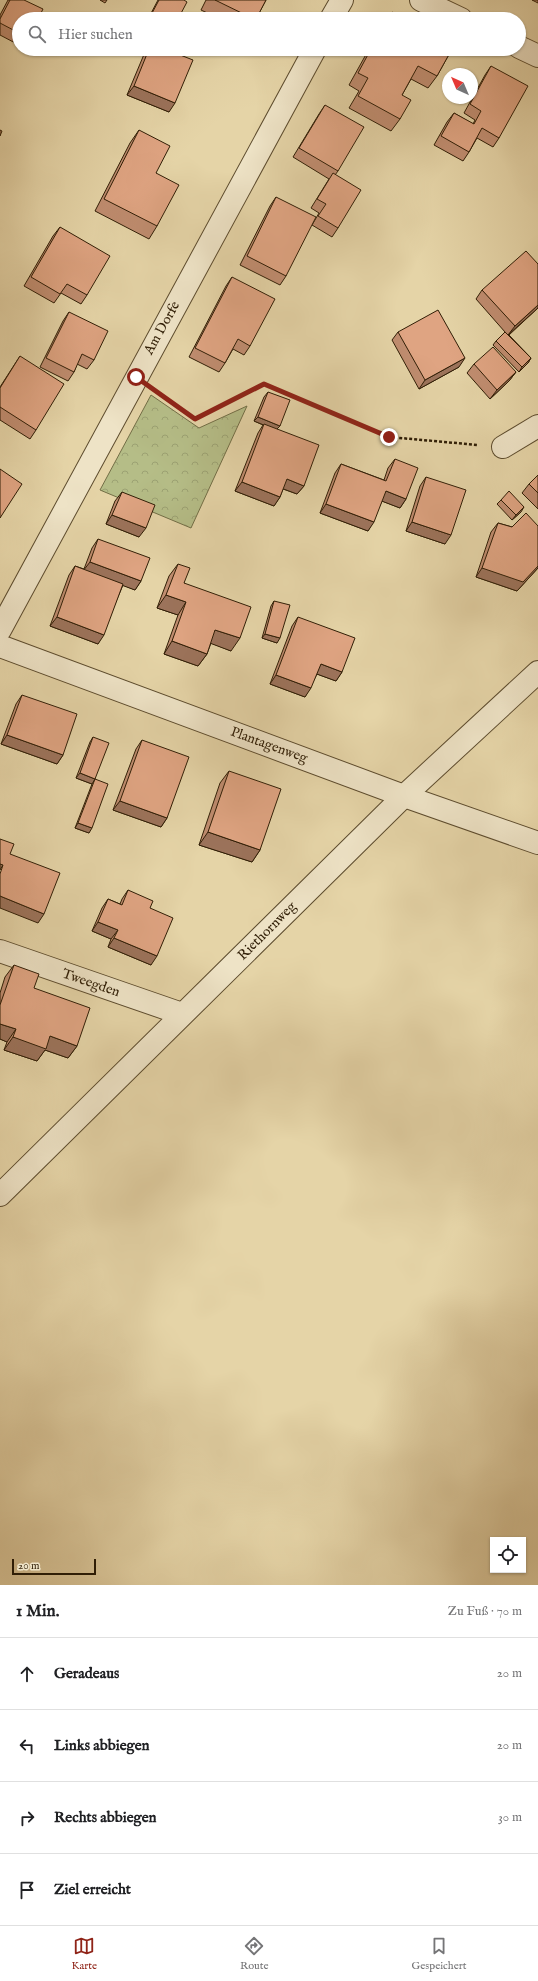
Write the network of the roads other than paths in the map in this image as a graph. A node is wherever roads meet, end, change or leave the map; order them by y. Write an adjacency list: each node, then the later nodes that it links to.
1 (342, 0): 3 (street)
2 (421, 0): 4 (street)
3 (336, 12)
4 (446, 12)
5 (526, 50): 7 (street)
6 (311, 56): 10 (street, Am Dorfe)
7 (538, 56)
8 (538, 426): 9 (street)
9 (503, 447)
10 (0, 630)
11 (0, 646): 13 (street, Plantagenweg)
12 (538, 672): 13 (street, Riethornweg)
13 (404, 796): 14 (street, Plantagenweg); 16 (street, Riethornweg)
14 (538, 843)
15 (0, 951): 16 (street, Tweegden)
16 (182, 1014): 17 (street, Riethornweg)
17 (0, 1195)

